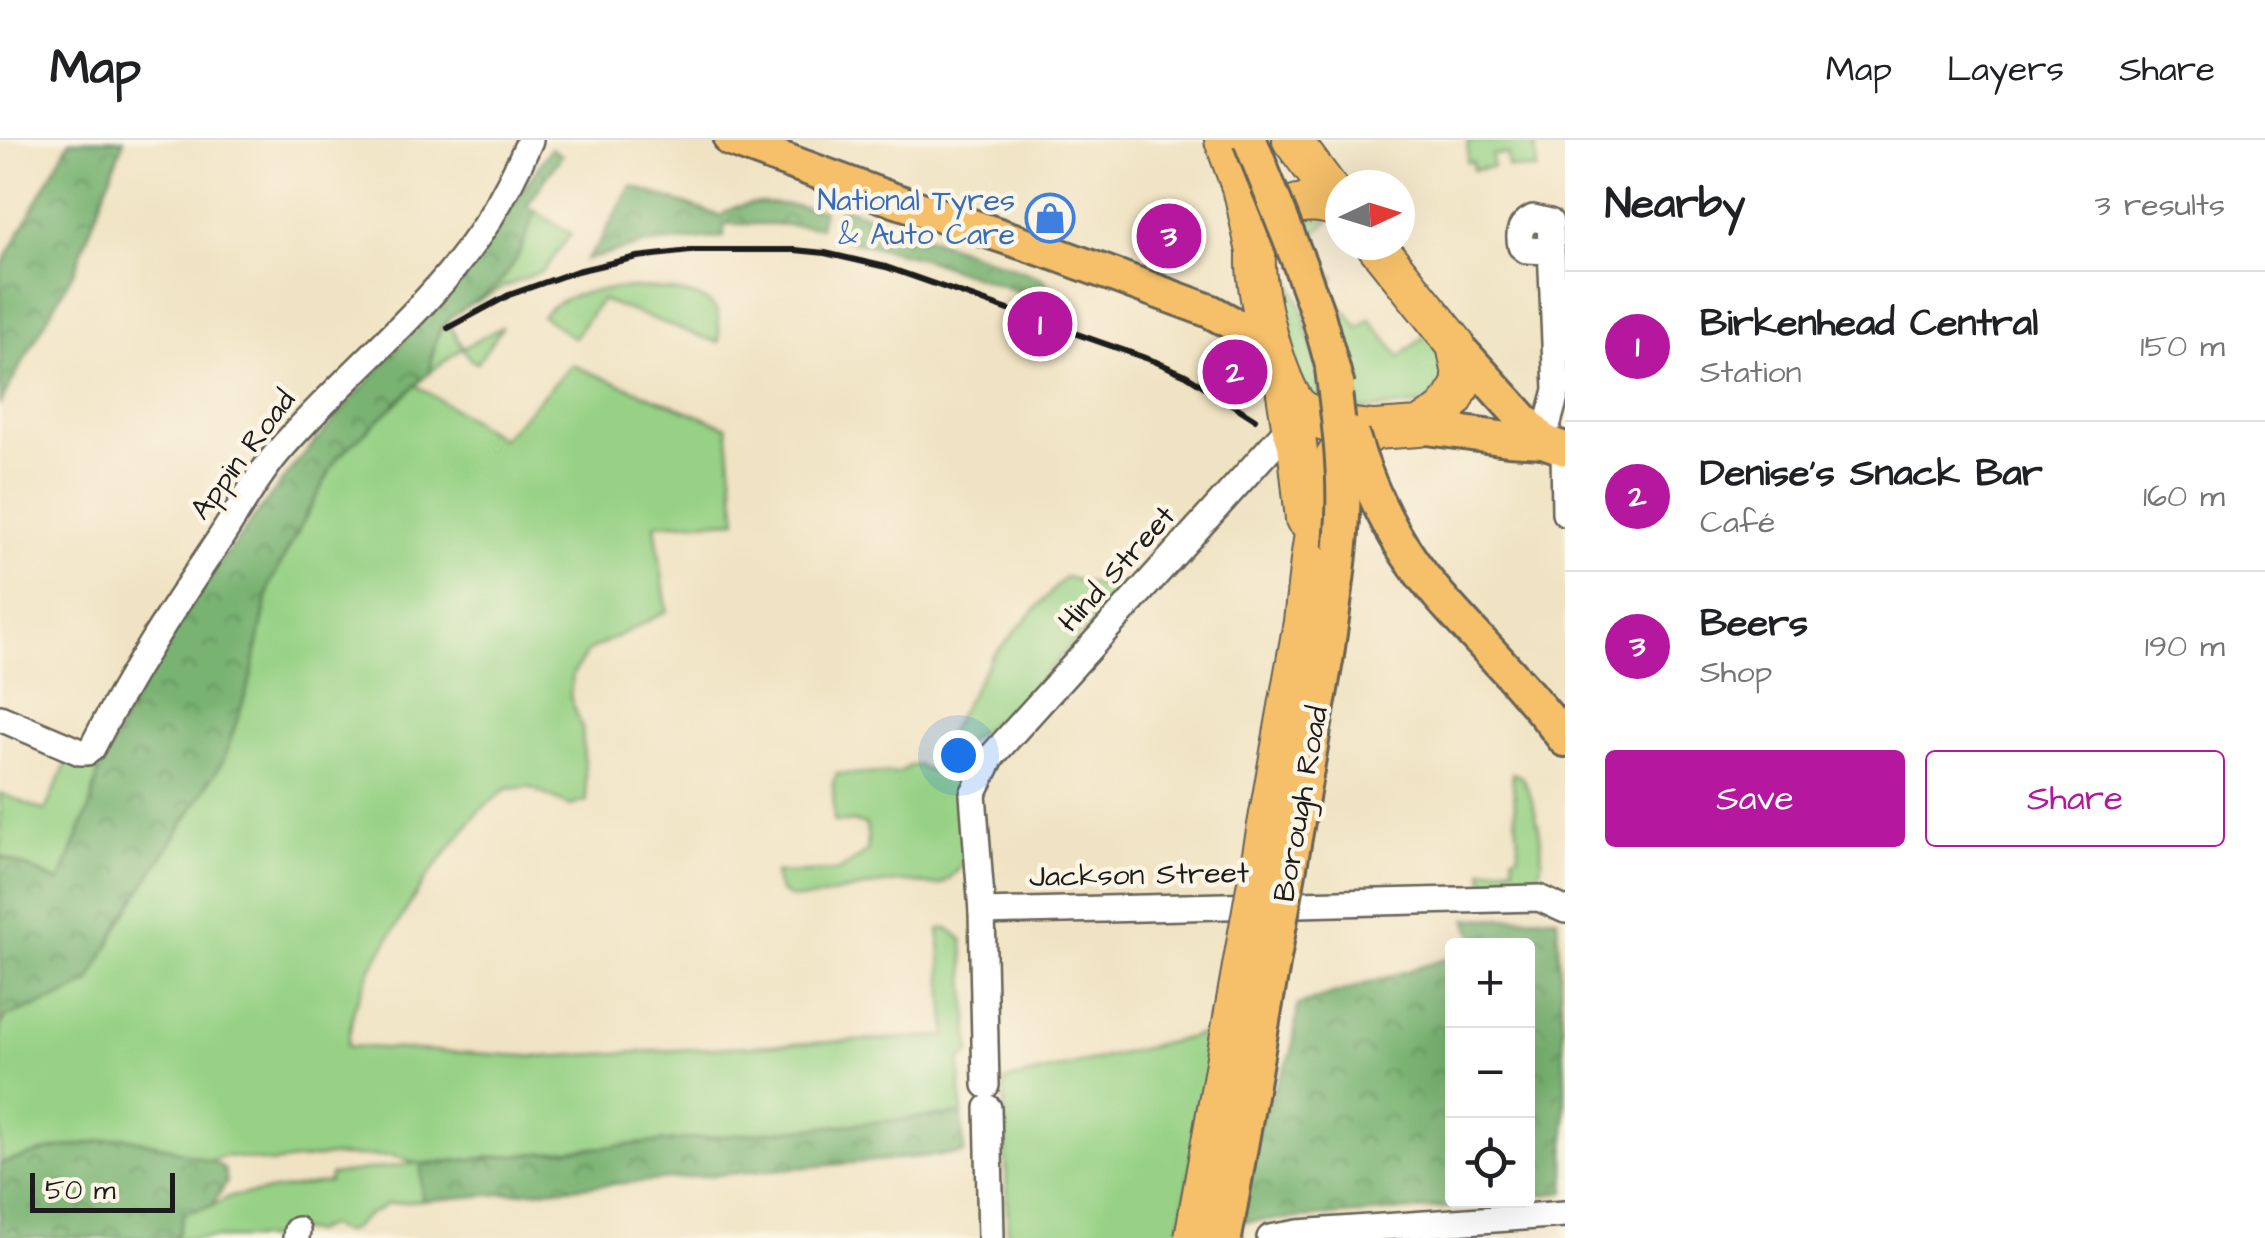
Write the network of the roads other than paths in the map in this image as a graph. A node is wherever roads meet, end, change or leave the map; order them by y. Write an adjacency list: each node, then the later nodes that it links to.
1 (530, 140): 20 (street, Appin Road)
2 (731, 140): 11 (main road)
3 (1224, 140): 10 (highway)
4 (1250, 140): 13 (main road, Borough Road, bridge)
5 (1292, 140): 6 (highway)
6 (1325, 197)
7 (1325, 206): 10 (highway)
8 (1551, 251): 17 (street)
9 (1388, 260): 12 (highway)
10 (1256, 268): 11 (main road); 14 (highway)
11 (1210, 312): 14 (main road)
12 (1456, 346): 15 (highway); 17 (main road)
13 (1332, 368): 21 (main road, Borough Road, bridge); 27 (main road, Borough Road, bridge)
14 (1284, 390): 16 (highway); 19 (highway); 23 (street, Hind Street)
15 (1419, 427): 16 (highway); 17 (main road)
16 (1375, 430): 19 (highway)
17 (1558, 446): 18 (street)
18 (1565, 513)
19 (1310, 561): 26 (highway, Borough Road, bridge)
20 (0, 718)
21 (1557, 730)
22 (1565, 910): 23 (street, Jackson Street)
23 (982, 912): 25 (street)
24 (1565, 1214): 28 (street)
25 (991, 1238)
26 (1194, 1238)
27 (1225, 1238)
28 (1270, 1238)

